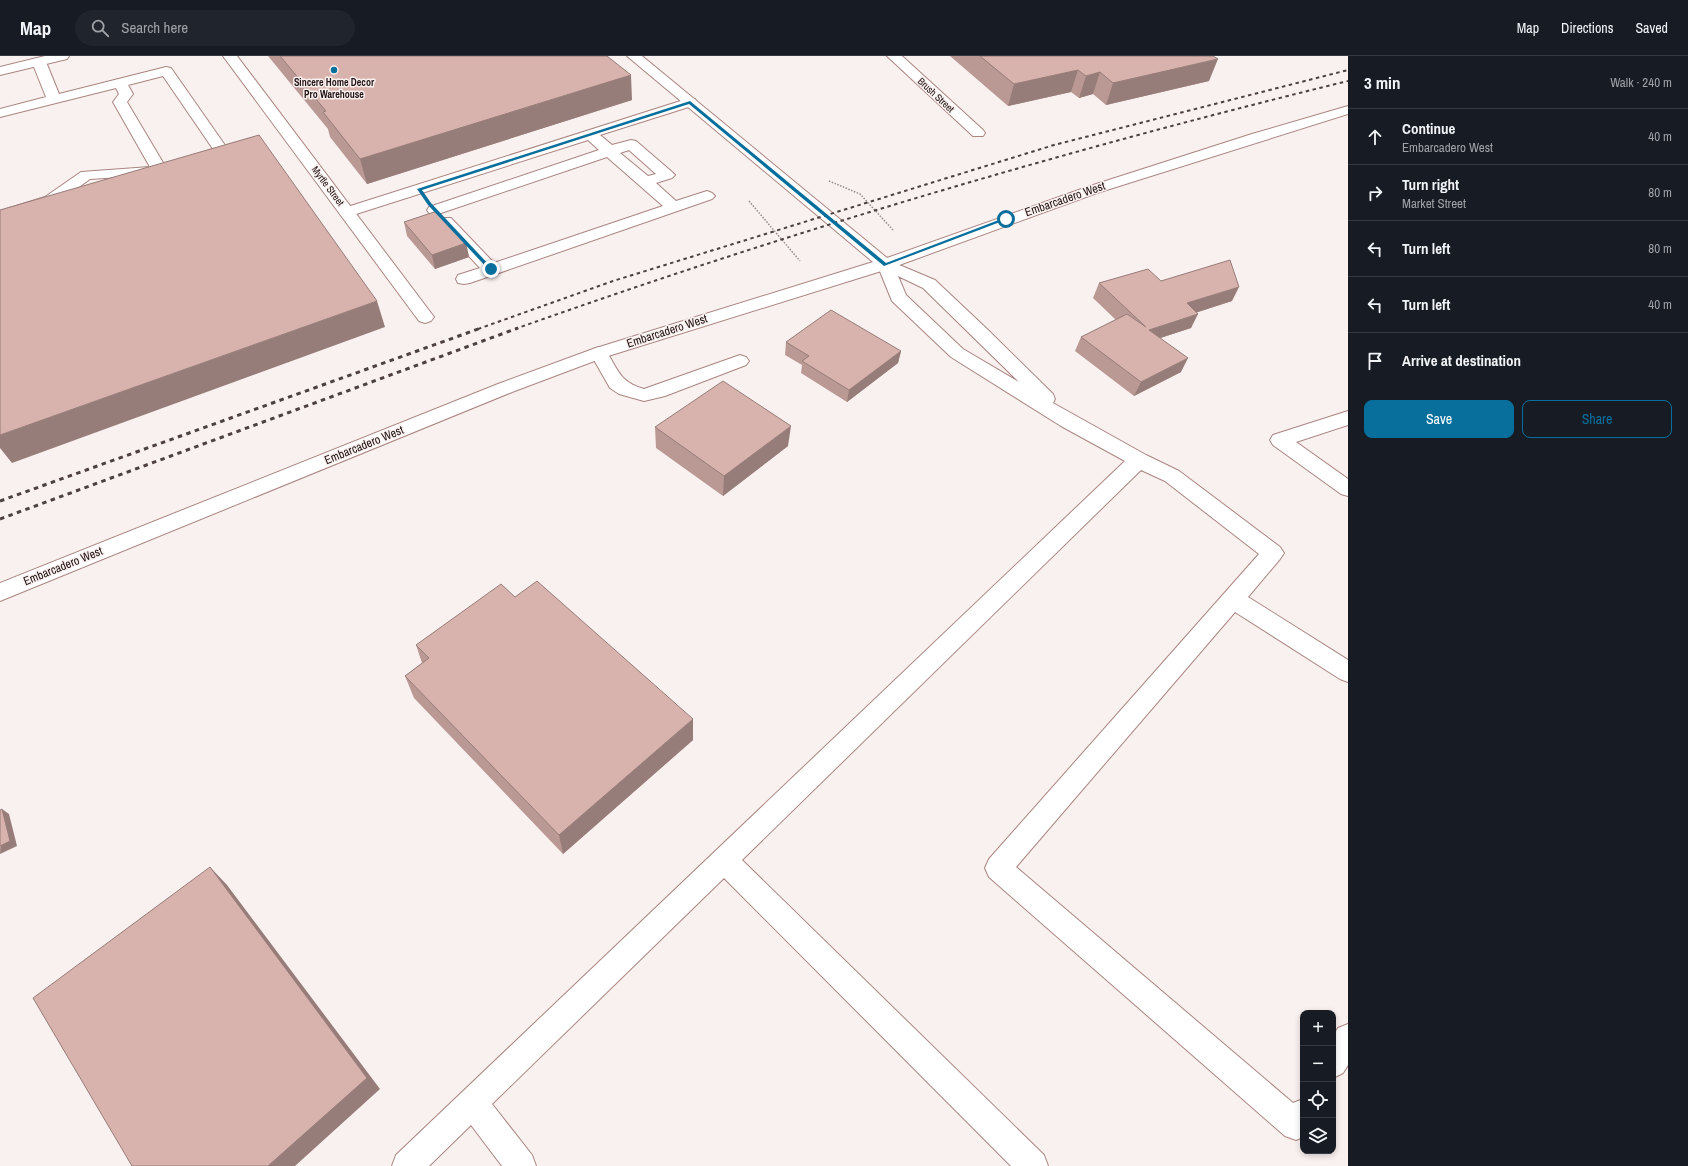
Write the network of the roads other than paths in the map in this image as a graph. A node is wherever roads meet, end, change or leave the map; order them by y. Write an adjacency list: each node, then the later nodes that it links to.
1 (62, 56): 5 (street)
2 (230, 56): 21 (street, Myrtle Street)
3 (634, 56): 9 (street)
4 (894, 56): 12 (street, Brush Street)
5 (39, 62): 6 (street); 8 (street)
6 (0, 71)
7 (120, 82): 8 (street); 15 (street); 15 (street)
8 (54, 98): 11 (street)
9 (690, 102): 13 (street); 23 (street)
10 (1348, 110): 23 (street, Embarcadero West)
11 (0, 113)
12 (978, 133)
13 (590, 134): 14 (street); 17 (street)
14 (609, 152): 16 (street); 16 (street); 20 (street)
15 (174, 166): 22 (street)
16 (645, 182): 19 (street)
17 (419, 189): 20 (street); 21 (street)
18 (707, 196): 19 (street)
19 (674, 207): 24 (street)
20 (435, 210): 24 (street)
21 (347, 212): 26 (street, Myrtle Street)
22 (0, 216)
23 (885, 264): 27 (street, Embarcadero West); 30 (street); 30 (street)
24 (491, 269): 25 (street)
25 (464, 279)
26 (425, 317)
27 (599, 353): 28 (street); 33 (street, Embarcadero West)
28 (740, 362)
29 (1348, 418): 32 (street)
30 (1068, 422): 31 (street)
31 (1139, 460): 34 (street); 36 (street)
32 (1348, 489)
33 (0, 592)
34 (1233, 599): 35 (street); 40 (street)
35 (1348, 672)
36 (724, 860): 39 (street); 43 (street)
37 (1348, 1038): 38 (street)
38 (1336, 1058)
39 (473, 1103): 41 (street); 42 (street)
40 (1300, 1118)
41 (407, 1166)
42 (522, 1166)
43 (1033, 1166)

